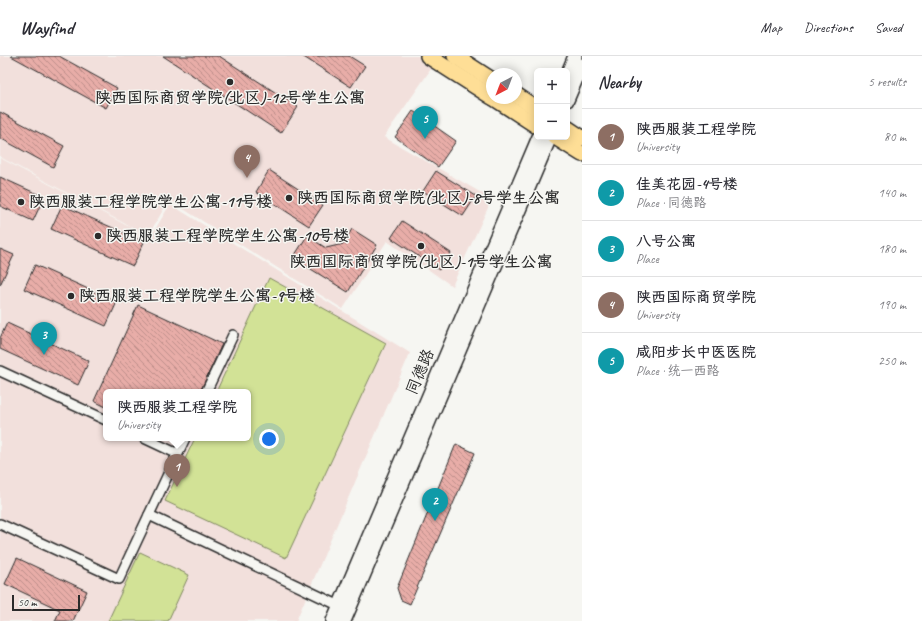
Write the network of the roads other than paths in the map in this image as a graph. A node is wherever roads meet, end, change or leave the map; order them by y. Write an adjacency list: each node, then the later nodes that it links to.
1 (428, 56): 7 (main road)
2 (455, 56): 6 (main road)
3 (575, 56): 5 (street)
4 (582, 65): 8 (street)
5 (570, 68)
6 (486, 76)
7 (486, 93)
8 (570, 93)
9 (522, 99): 11 (main road)
10 (504, 104): 12 (main road)
11 (534, 107)
12 (534, 124)
13 (570, 130): 14 (main road)
14 (582, 138)
15 (538, 140): 28 (street, 同德路)
16 (549, 140): 30 (street, 同德路)
17 (560, 140): 18 (main road)
18 (582, 154)
19 (233, 335): 21 (street)
20 (0, 371): 22 (street)
21 (207, 389)
22 (103, 419)
23 (150, 441): 25 (street)
24 (184, 441): 25 (street)
25 (178, 454): 26 (street)
26 (149, 515): 27 (street); 28 (street)
27 (0, 524)
28 (340, 606): 29 (street, 同德路)
29 (333, 621)
30 (344, 621)

